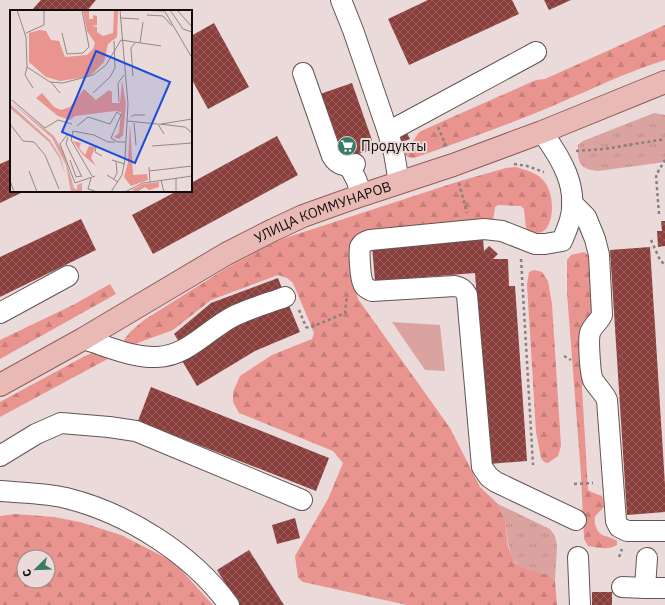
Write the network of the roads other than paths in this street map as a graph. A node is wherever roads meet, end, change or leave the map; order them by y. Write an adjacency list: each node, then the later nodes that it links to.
1 (341, 0): 5 (lane)
2 (536, 52): 5 (lane)
3 (303, 73): 9 (lane)
4 (665, 82): 6 (main road, УЛИЦА КОММУНАРОВ)
5 (388, 132): 7 (lane)
6 (542, 132): 7 (main road, УЛИЦА КОММУНАРОВ); 8 (lane)
7 (398, 183): 9 (main road, УЛИЦА КОММУНАРОВ)
8 (571, 194): 18 (lane); 19 (lane)
9 (362, 195): 13 (main road, УЛИЦА КОММУНАРОВ)
10 (68, 276): 12 (lane)
11 (285, 297): 13 (lane)
12 (0, 312)
13 (83, 339): 14 (main road, УЛИЦА КОММУНАРОВ)
14 (0, 385)
15 (0, 456): 17 (lane)
16 (0, 491): 25 (lane)
17 (302, 500)
18 (576, 520)
19 (665, 531)
20 (578, 557): 26 (lane)
21 (647, 558): 23 (lane)
22 (622, 587): 23 (lane)
23 (645, 588): 24 (lane)
24 (665, 588)
25 (229, 605)
26 (580, 605)

